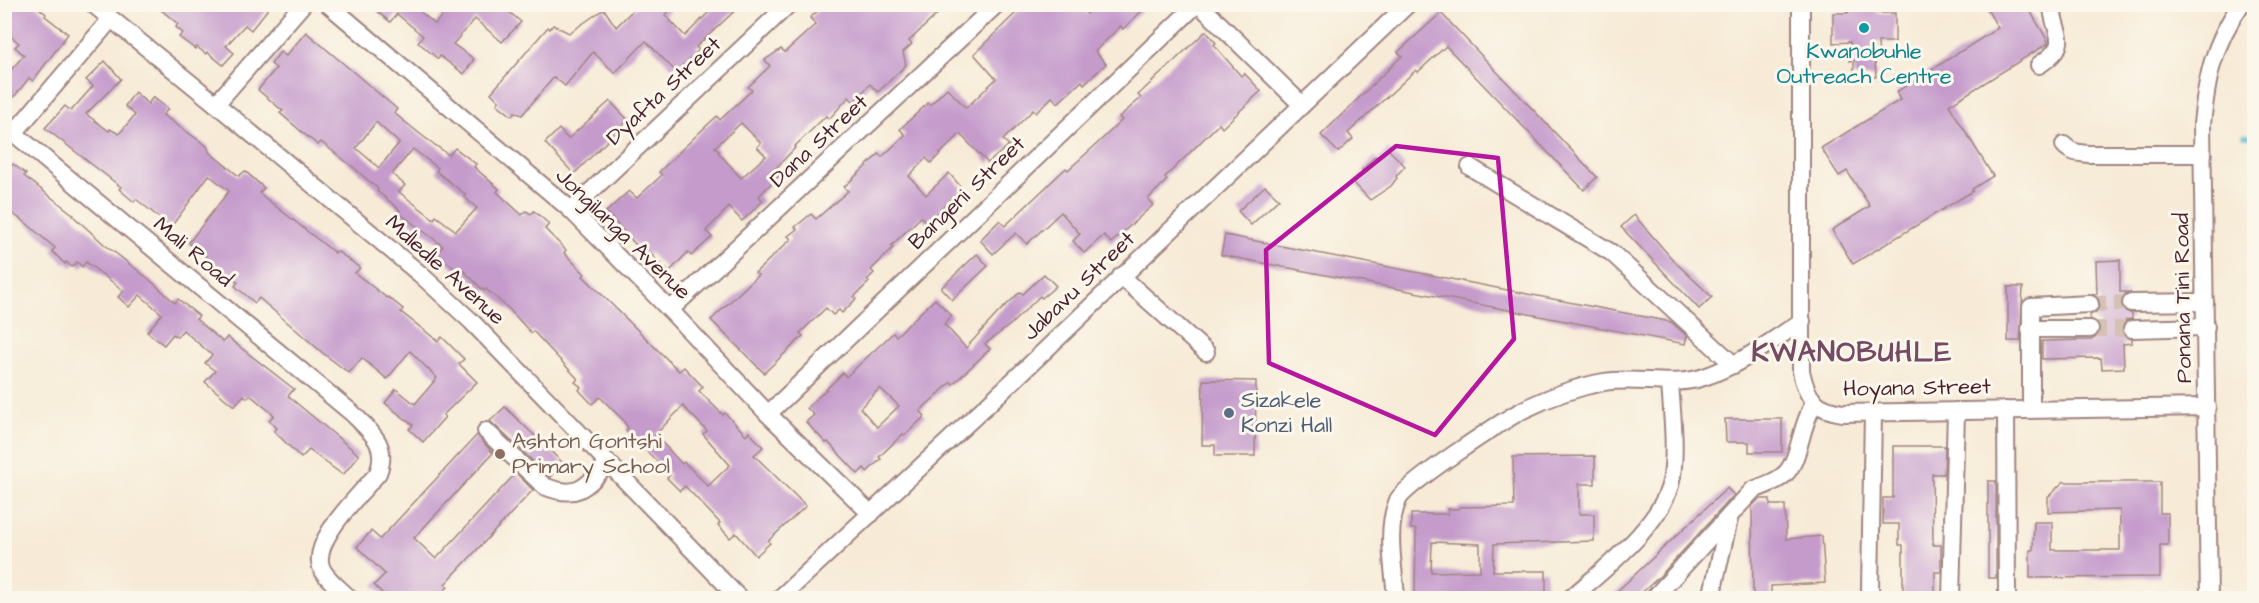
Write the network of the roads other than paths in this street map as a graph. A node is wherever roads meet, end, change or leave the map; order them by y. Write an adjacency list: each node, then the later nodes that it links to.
1 (93, 4): 11 (street, Mdledle Avenue)
2 (303, 4): 13 (street)
3 (328, 4): 19 (street, Jongilanga Avenue)
4 (789, 4): 19 (street, Dyafta Street)
5 (997, 4): 24 (street, Dana Street)
6 (1198, 4): 14 (street); 39 (street, Bangeni Street)
7 (1801, 4): 25 (street, Hoyana Street)
8 (2052, 4): 12 (street)
9 (2241, 4): 17 (street, Ponana Tini Road)
10 (1403, 6): 14 (street, Jabavu Street)
11 (111, 19): 13 (street, Mdledle Avenue); 15 (street)
12 (2039, 65)
13 (216, 104): 41 (street, Mdledle Avenue)
14 (1302, 105): 20 (street, Jabavu Street)
15 (9, 129): 44 (street, Mali Road)
16 (2064, 145): 17 (street)
17 (2202, 154): 21 (street, Ponana Tini Road)
18 (1470, 167): 31 (street)
19 (571, 210): 24 (street, Jongilanga Avenue)
20 (1121, 276): 30 (street); 42 (street, Jabavu Street)
21 (2205, 302): 22 (street); 26 (street, Ponana Tini Road)
22 (2132, 303)
23 (2090, 304): 27 (street)
24 (670, 310): 39 (street, Jongilanga Avenue)
25 (1802, 321): 31 (street); 33 (street, Hoyana Street)
26 (2206, 327): 29 (street); 34 (street, Ponana Tini Road)
27 (2030, 329): 28 (street); 35 (street)
28 (2090, 329)
29 (2132, 329)
30 (1206, 351)
31 (1734, 365): 32 (street)
32 (1670, 383): 47 (street); 48 (street)
33 (1814, 402): 38 (street, Hoyana Street); 43 (street)
34 (2207, 407): 35 (street, Hoyana Street); 54 (street, Ponana Tini Road)
35 (2031, 409): 36 (street, Hoyana Street)
36 (2006, 410): 37 (street, Hoyana Street); 53 (street)
37 (1956, 411): 38 (street, Hoyana Street); 52 (street)
38 (1873, 412): 51 (street)
39 (768, 414): 42 (street, Jongilanga Avenue)
40 (486, 431): 41 (street)
41 (608, 463): 45 (street, Mdledle Avenue)
42 (871, 514): 46 (street, Jabavu Street)
43 (1730, 514): 49 (street); 50 (street)
44 (349, 598)
45 (739, 598)
46 (780, 598)
47 (1396, 598)
48 (1571, 598)
49 (1654, 598)
50 (1711, 598)
51 (1873, 598)
52 (1951, 598)
53 (2007, 598)
54 (2209, 598)

